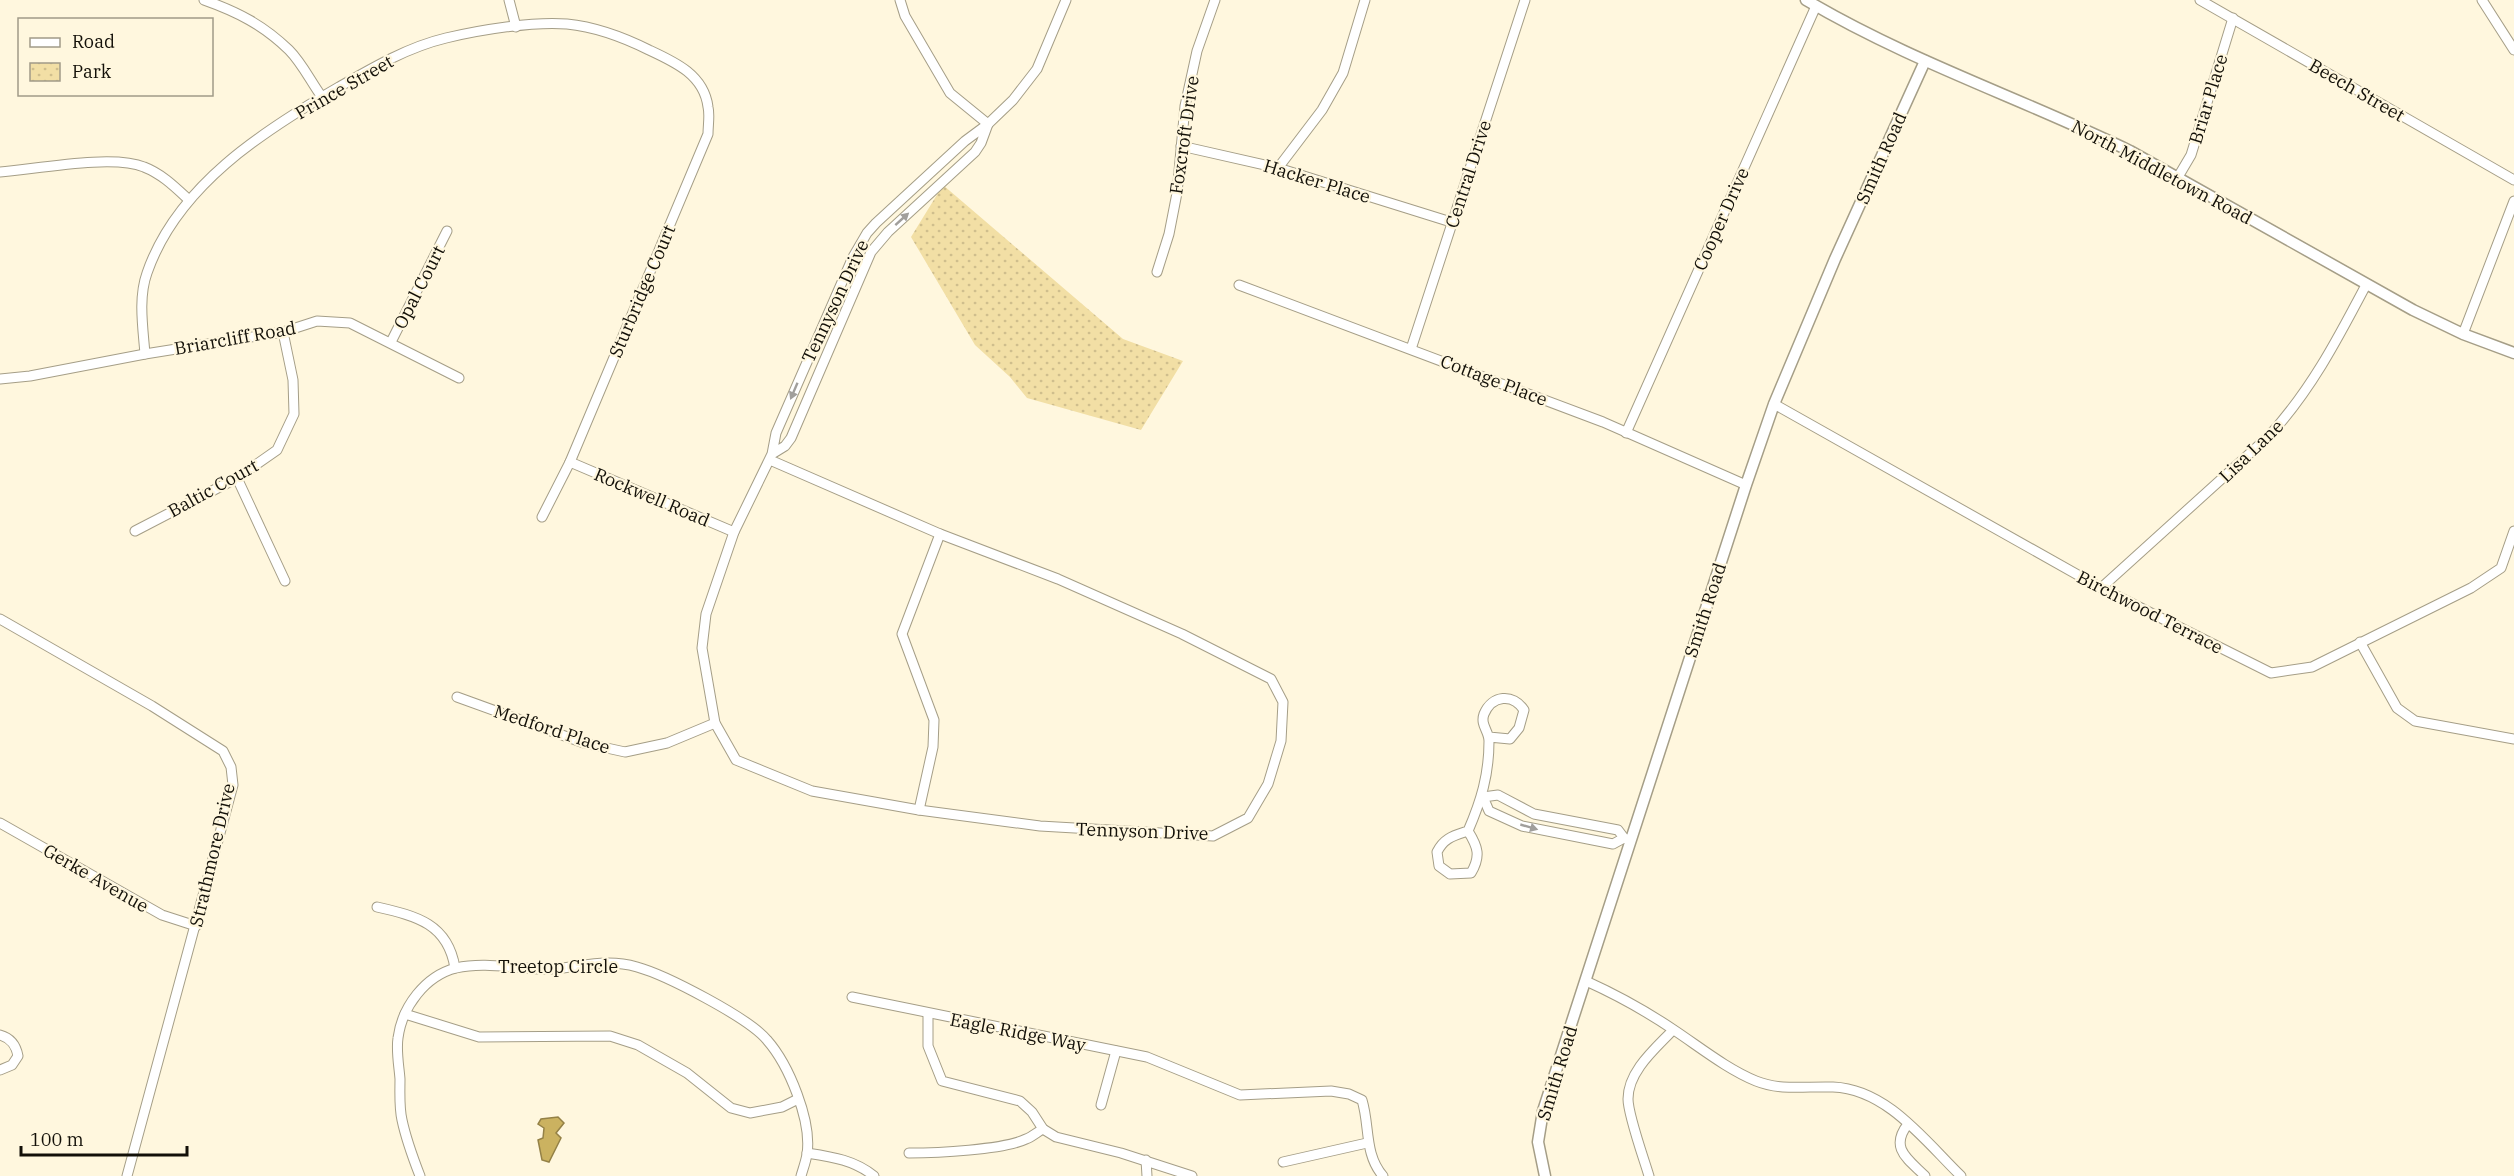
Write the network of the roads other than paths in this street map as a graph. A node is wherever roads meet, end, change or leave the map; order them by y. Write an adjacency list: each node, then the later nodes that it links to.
1 (204, 0): 16 (street)
2 (509, 0): 12 (street)
3 (900, 0): 17 (street)
4 (1066, 0): 17 (street, Tennyson Drive)
5 (1215, 0): 18 (street, Foxcroft Drive)
6 (1365, 0): 19 (street)
7 (1525, 0): 25 (street, Central Drive)
8 (2200, 0): 11 (street, Beech Street)
9 (2482, 0): 13 (street)
10 (1811, 3): 14 (street, North Middletown Road); 39 (street, Cooper Drive)
11 (2233, 18): 21 (street, Briar Place); 22 (street, Beech Street)
12 (516, 27): 15 (street, Prince Street); 16 (street, Prince Street)
13 (2514, 50)
14 (1925, 61): 21 (street, North Middletown Road); 38 (street, Smith Road)
15 (682, 65): 41 (street, Sturbridge Court)
16 (322, 97): 23 (street, Prince Street)
17 (988, 124): 40 (street, Tennyson Drive, one-way to 17); 40 (street, Tennyson Drive, one-way to 40)
18 (1181, 146): 19 (street, Hacker Place); 27 (street, Foxcroft Drive)
19 (1278, 168): 25 (street, Hacker Place)
20 (0, 172): 23 (street)
21 (2178, 177): 29 (street, North Middletown Road)
22 (2514, 180)
23 (189, 200): 35 (street, Prince Street)
24 (2514, 201): 31 (street)
25 (1451, 222): 33 (street, Central Drive)
26 (447, 231): 32 (street, Opal Court)
27 (1157, 272)
28 (1239, 285): 33 (street, Cottage Place)
29 (2366, 285): 31 (street, North Middletown Road); 50 (street, Lisa Lane)
30 (283, 333): 32 (street, Briarcliff Road); 35 (street, Briarcliff Road); 42 (street, Baltic Court)
31 (2463, 334): 34 (street, North Middletown Road)
32 (391, 342): 36 (street, Briarcliff Road)
33 (1411, 349): 39 (street, Cottage Place)
34 (2514, 353)
35 (145, 354): 37 (street, Briarcliff Road)
36 (459, 378)
37 (0, 379)
38 (1774, 404): 43 (street, Smith Road); 50 (street, Birchwood Terrace)
39 (1626, 433): 43 (street, Cottage Place)
40 (771, 457): 47 (street, Tennyson Drive); 48 (street, Tennyson Drive)
41 (570, 462): 44 (street, Sturbridge Court); 47 (street, Rockwell Road)
42 (237, 478): 45 (street, Baltic Court); 49 (street)
43 (1746, 485): 63 (street, Smith Road)
44 (542, 517)
45 (135, 531)
46 (2514, 531): 52 (street, Birchwood Terrace)
47 (734, 532): 54 (street, Tennyson Drive)
48 (940, 534): 58 (street); 58 (street, Tennyson Drive)
49 (285, 581)
50 (2101, 588): 52 (street, Birchwood Terrace)
51 (0, 619): 65 (street, Strathmore Drive)
52 (2360, 642): 56 (street)
53 (457, 696): 54 (street, Medford Place)
54 (715, 723): 58 (street, Tennyson Drive)
55 (1489, 737): 55 (street); 57 (street)
56 (2514, 739)
57 (1483, 797): 60 (street); 61 (street); 62 (street, one-way to 62)
58 (919, 810)
59 (0, 823): 65 (street, Gerke Avenue)
60 (1582, 823): 62 (street); 63 (street)
61 (1468, 831): 61 (street)
62 (1578, 837): 63 (street)
63 (1627, 839): 67 (street, Smith Road)
64 (377, 907): 66 (street)
65 (196, 926): 84 (street, Strathmore Drive)
66 (455, 968): 69 (street, Treetop Circle); 75 (street, Treetop Circle)
67 (1587, 981): 71 (street); 91 (street, Smith Road)
68 (852, 997): 70 (street)
69 (405, 1014): 75 (street); 85 (street, Treetop Circle)
70 (928, 1014): 73 (street, Eagle Ridge Way); 78 (street, Eagle Ridge Way)
71 (1673, 1030): 77 (street); 92 (street)
72 (0, 1035): 74 (street)
73 (1116, 1051): 76 (street); 79 (street, Eagle Ridge Way)
74 (0, 1070)
75 (798, 1099): 80 (street, Treetop Circle)
76 (1101, 1105)
77 (1908, 1124): 93 (street); 94 (street)
78 (1042, 1129): 81 (street); 82 (street)
79 (1367, 1143): 83 (street); 90 (street, Eagle Ridge Way)
80 (807, 1153): 86 (street, Treetop Circle); 87 (street)
81 (909, 1153)
82 (1146, 1160): 88 (street); 89 (street)
83 (1284, 1162)
84 (127, 1176)
85 (420, 1176)
86 (801, 1176)
87 (874, 1176)
88 (1147, 1176)
89 (1192, 1176)
90 (1383, 1176)
91 (1545, 1176)
92 (1649, 1176)
93 (1925, 1176)
94 (1961, 1176)

